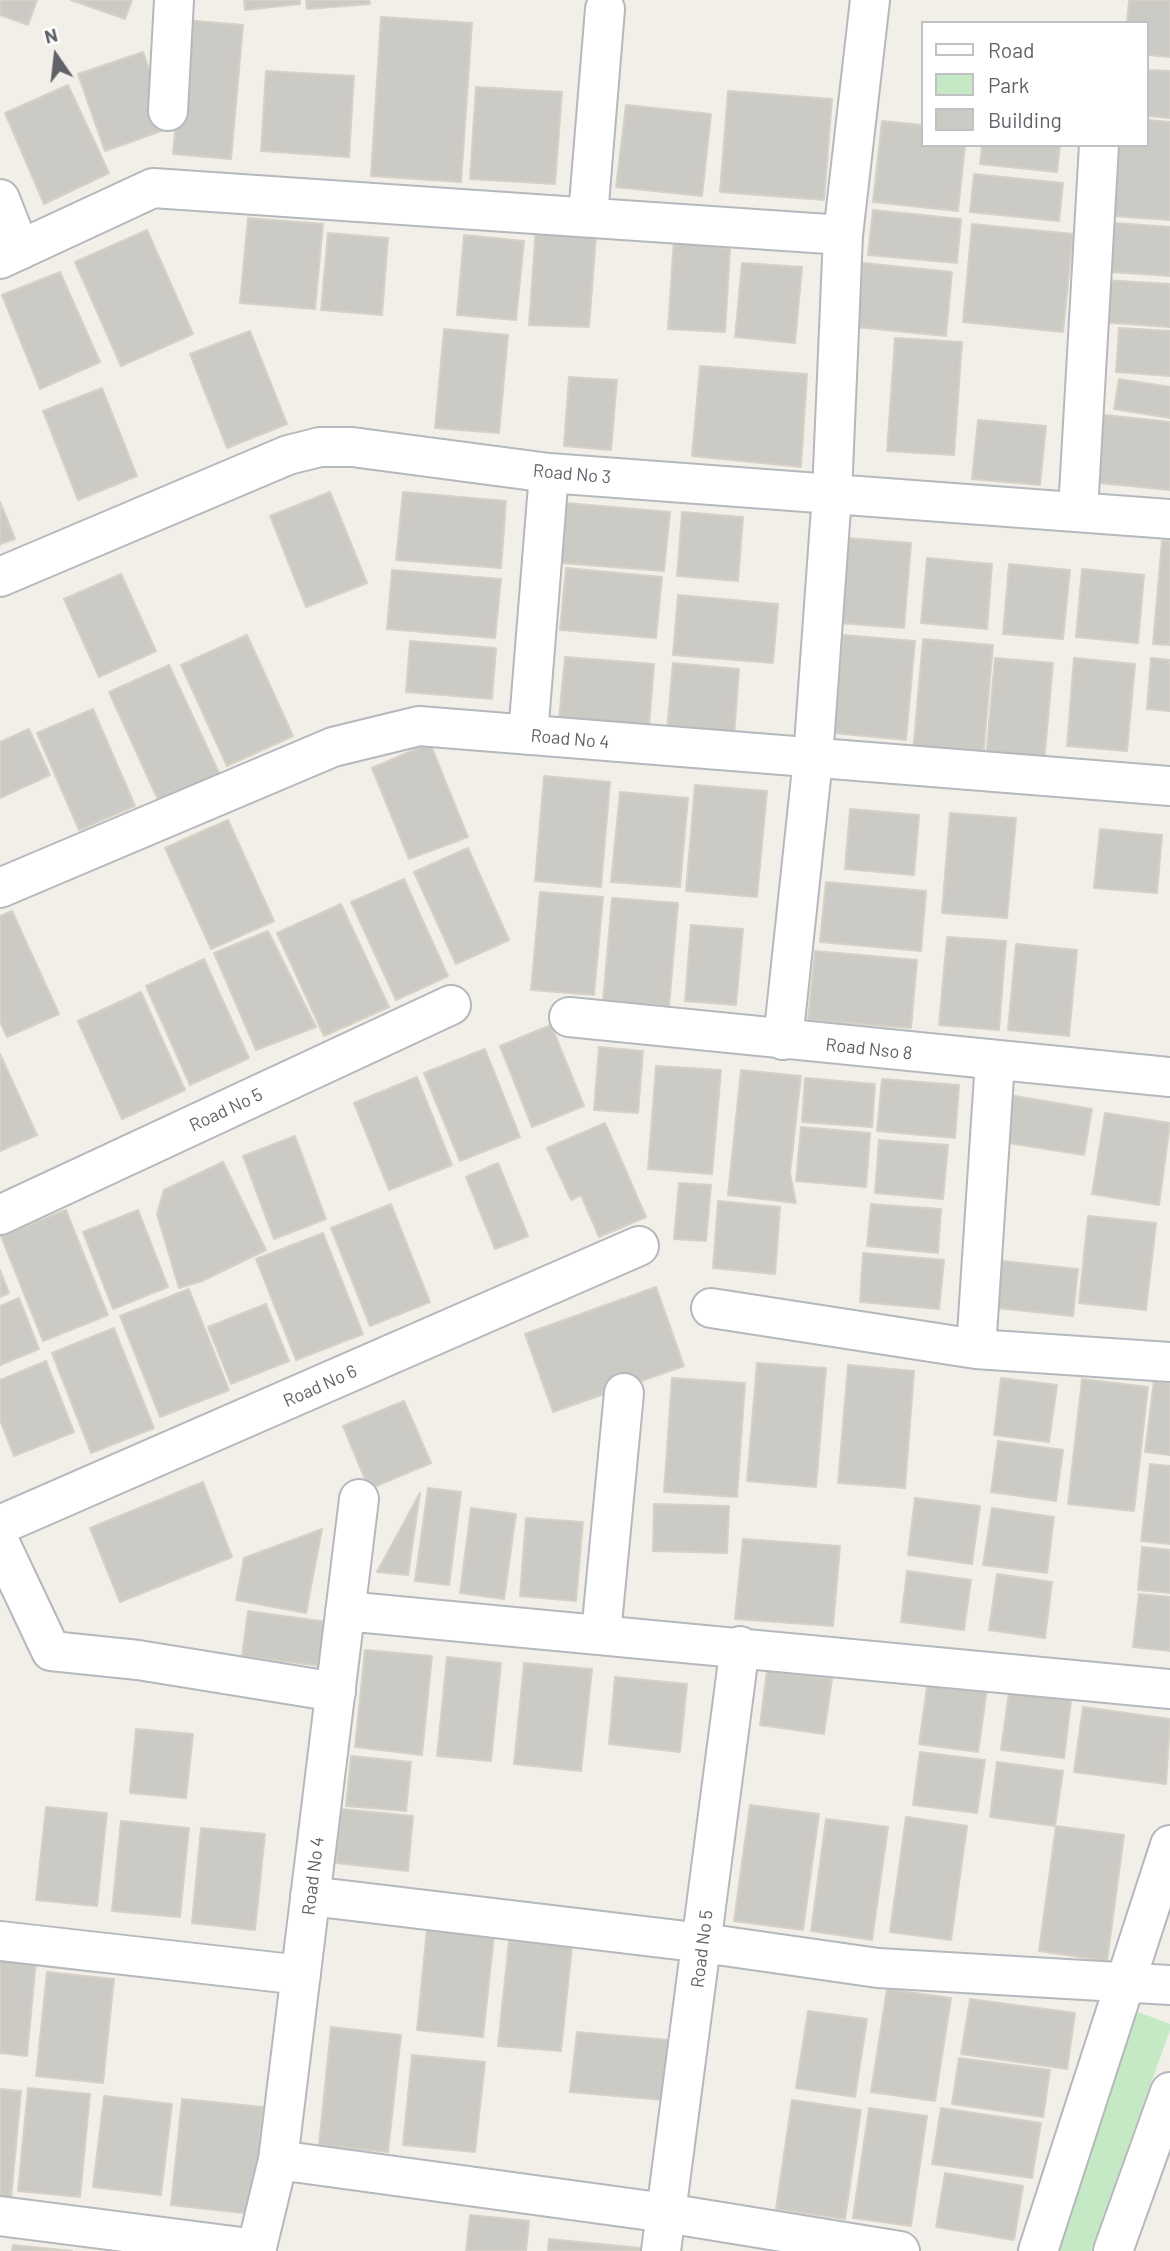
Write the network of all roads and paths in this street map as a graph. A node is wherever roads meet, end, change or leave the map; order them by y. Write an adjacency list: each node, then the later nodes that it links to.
1 (174, 0): 4 (street)
2 (870, 0): 8 (street)
3 (605, 9): 7 (street)
4 (168, 111)
5 (1099, 147): 12 (street)
6 (0, 199): 9 (street)
7 (587, 216): 8 (street); 9 (street)
8 (843, 235): 11 (street)
9 (10, 255)
10 (549, 473): 11 (street, Road No 3); 14 (street, Road No 3); 15 (street)
11 (832, 494): 12 (street, Road No 3); 16 (street)
12 (1078, 511): 13 (street, Road No 3)
13 (1170, 519)
14 (0, 577)
15 (528, 735): 16 (street, Road No 4); 18 (street, Road No 4)
16 (813, 759): 17 (street, Road No 4); 21 (street)
17 (1170, 786)
18 (0, 888)
19 (451, 1005): 24 (street, Road No 5)
20 (569, 1017): 21 (street, Road Nso 8)
21 (783, 1040): 22 (street, Road Nso 8)
22 (995, 1061): 23 (street, Road Nso 8); 27 (street)
23 (1170, 1077)
24 (0, 1215)
25 (639, 1246): 31 (street, Road No 6)
26 (711, 1308): 27 (street)
27 (976, 1349): 28 (street)
28 (1170, 1362)
29 (624, 1393): 34 (street)
30 (359, 1499): 33 (street, Road No 4)
31 (0, 1525)
32 (0, 1544): 37 (street)
33 (345, 1611): 34 (street); 37 (street, Road No 4)
34 (601, 1634): 35 (street)
35 (740, 1646): 36 (street); 41 (street, Road No 5)
36 (1170, 1689)
37 (335, 1692): 39 (street, Road No 4)
38 (1170, 1845): 43 (street)
39 (310, 1896): 41 (street); 42 (street, Road No 4)
40 (0, 1941): 42 (street)
41 (703, 1943): 43 (street); 47 (street, Road No 5)
42 (301, 1976): 46 (street, Road No 4)
43 (1127, 1983): 44 (street); 52 (street)
44 (1170, 1985)
45 (1170, 2092): 53 (street)
46 (278, 2160): 47 (street); 49 (street, Road No 4)
47 (666, 2213): 50 (street, Road No 5); 51 (street)
48 (0, 2216): 49 (street)
49 (256, 2250)
50 (661, 2251)
51 (900, 2251)
52 (1038, 2251)
53 (1114, 2251)

